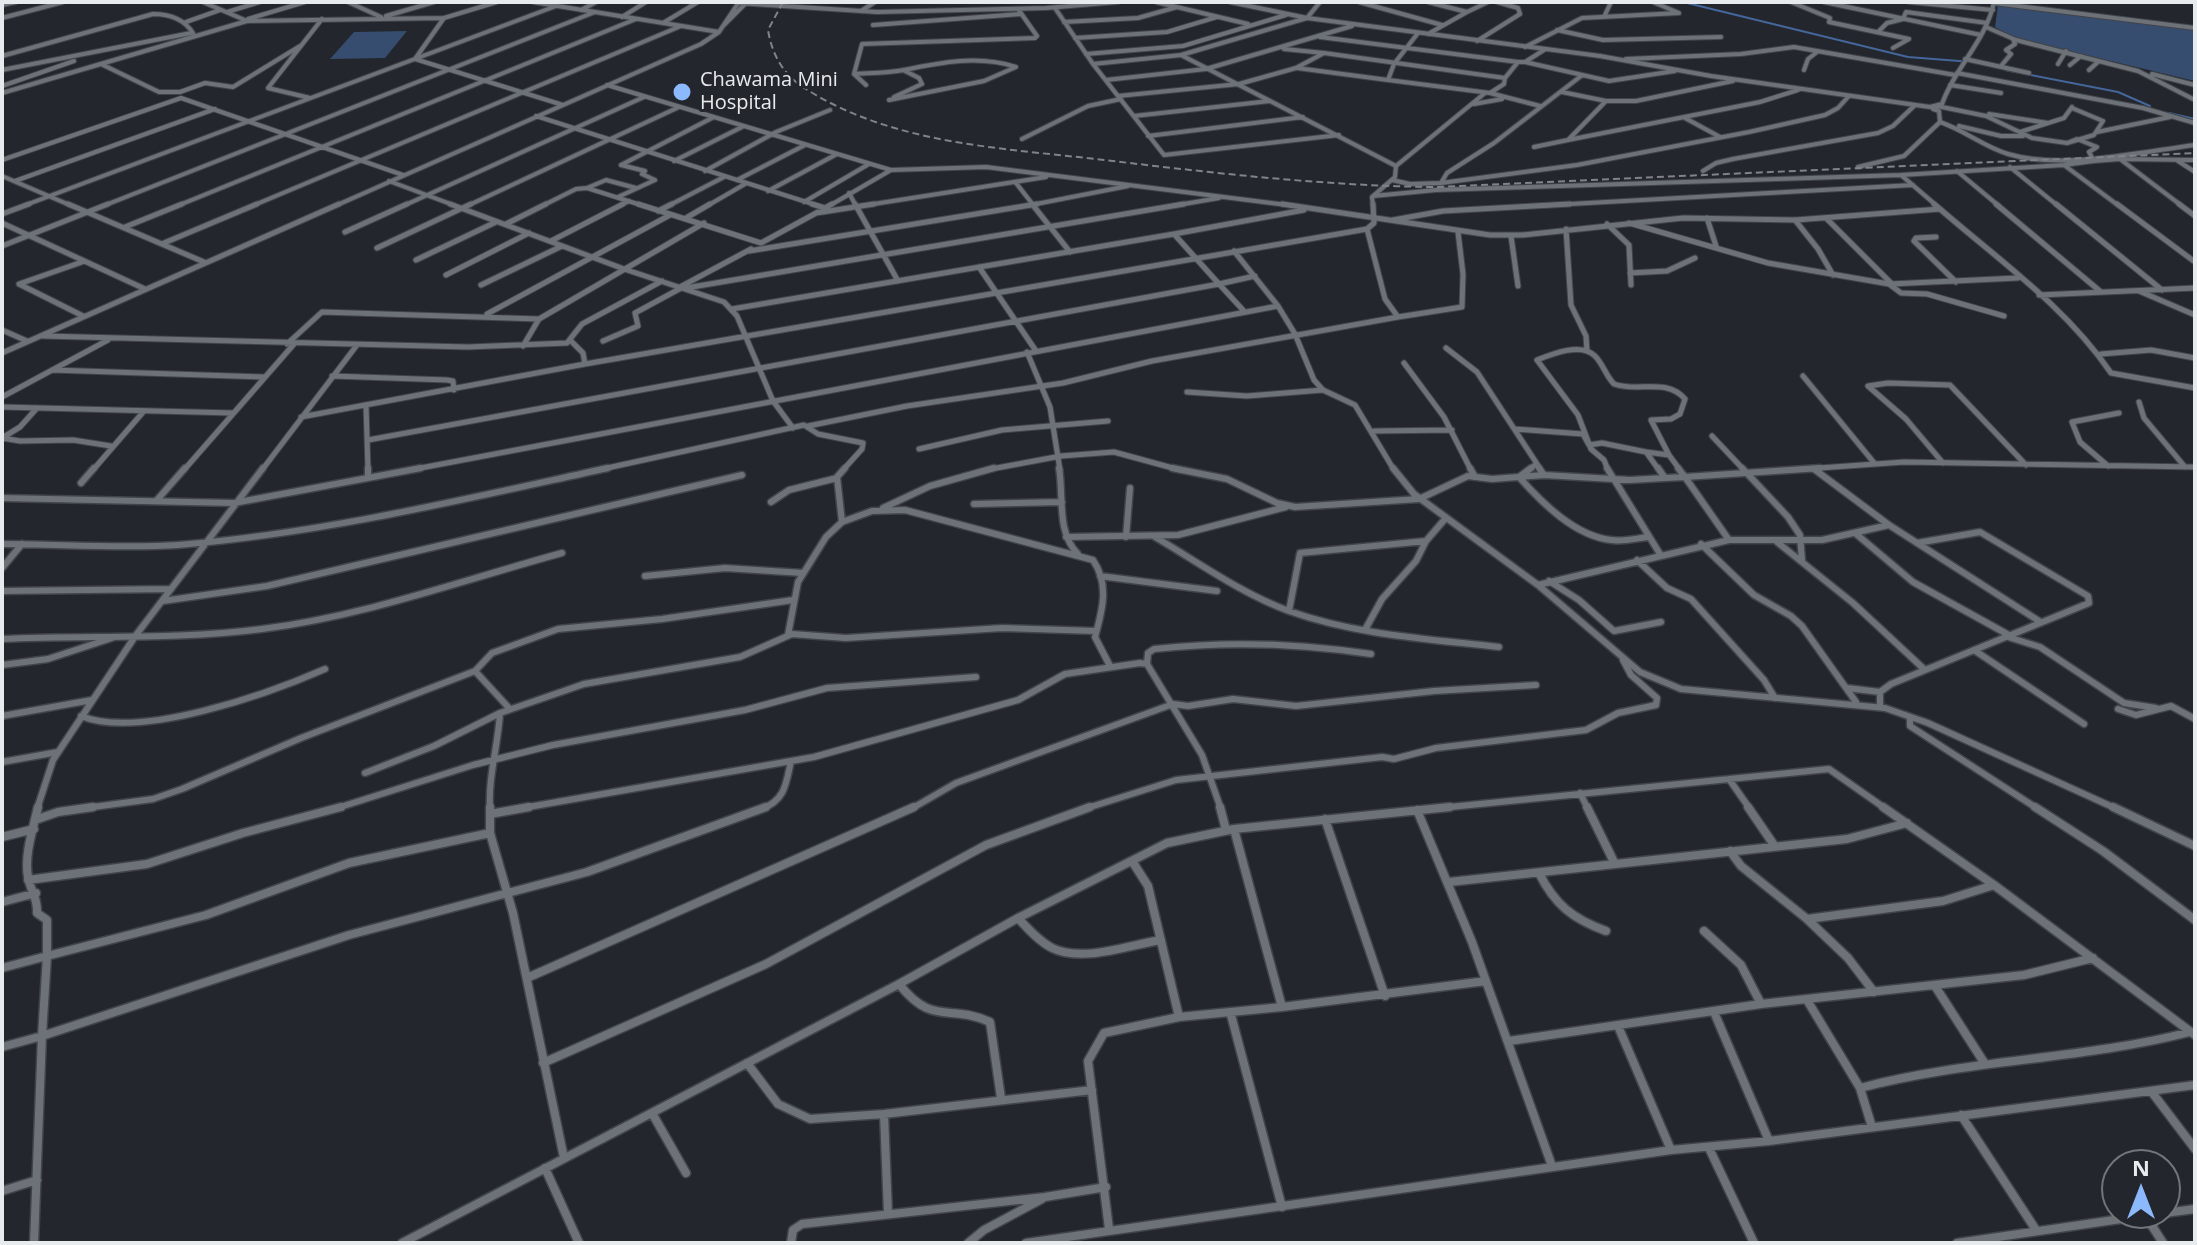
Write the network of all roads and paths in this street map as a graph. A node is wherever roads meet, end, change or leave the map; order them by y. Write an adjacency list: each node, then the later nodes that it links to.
1 (16, 2): 35 (street)
2 (63, 2): 56 (street)
3 (207, 2): 42 (street)
4 (260, 2): 46 (street)
5 (305, 2): 63 (street)
6 (348, 2): 57 (street)
7 (497, 2): 58 (street)
8 (533, 2): 29 (street)
9 (596, 2): 43 (street)
10 (646, 2): 53 (street)
11 (698, 2): 66 (street)
12 (835, 2): 37 (street)
13 (875, 2): 45 (street)
14 (1043, 2): 40 (street)
15 (1118, 2): 38 (street)
16 (1156, 2): 39 (street)
17 (1230, 2): 51 (street)
18 (1320, 2): 59 (street)
19 (1359, 2): 71 (street)
20 (1428, 2): 48 (street)
21 (1488, 2): 48 (street)
22 (1497, 2): 87 (street)
23 (1611, 2): 55 (street)
24 (1653, 2): 55 (street)
25 (1791, 2): 49 (street)
26 (1824, 2): 34 (street)
27 (1909, 2): 44 (street)
28 (429, 3): 57 (street)
29 (544, 3): 36 (street)
30 (792, 3): 33 (street); 37 (street)
31 (1994, 3): 44 (street); 74 (street)
32 (736, 4): 33 (street); 75 (street)
33 (745, 4): 75 (street)
34 (1835, 4): 49 (street); 52 (street)
35 (2, 5)
36 (556, 6): 43 (street); 104 (street)
37 (827, 7): 45 (street)
38 (1055, 7): 40 (street); 65 (street)
39 (1177, 7): 54 (street); 65 (street)
40 (1046, 8): 41 (street)
41 (1018, 9): 45 (street); 50 (street)
42 (220, 10): 46 (street); 64 (street)
43 (581, 10): 47 (street)
44 (1993, 10): 72 (street)
45 (861, 11)
46 (227, 12): 63 (street)
47 (595, 12): 53 (street); 119 (street)
48 (1467, 12): 71 (street)
49 (1820, 12): 77 (street)
50 (1021, 14): 68 (street); 126 (street)
51 (1287, 14): 59 (street); 69 (street)
52 (1881, 14): 62 (street); 67 (street)
53 (622, 17): 61 (street)
54 (1217, 17): 69 (street); 85 (street)
55 (1604, 17): 76 (street)
56 (2, 18)
57 (384, 18): 58 (street); 60 (street)
58 (444, 18): 104 (street)
59 (1307, 18): 70 (street); 101 (street)
60 (322, 19): 63 (street); 88 (street)
61 (636, 19): 66 (street); 133 (street)
62 (1903, 19): 67 (street); 72 (street); 82 (street)
63 (246, 20): 78 (street)
64 (186, 22): 79 (street); 102 (street)
65 (1064, 22): 85 (street)
66 (663, 23): 73 (street)
67 (1887, 23): 77 (street)
68 (873, 25)
69 (1251, 25): 100 (street)
70 (1357, 25): 80 (street); 83 (street)
71 (1442, 25): 81 (street)
72 (1987, 25): 82 (street); 86 (street)
73 (681, 26): 75 (street); 143 (street)
74 (2195, 28)
75 (720, 29): 135 (street)
76 (1557, 30): 84 (street); 90 (street)
77 (1879, 31): 91 (street)
78 (208, 32): 79 (street); 110 (street)
79 (193, 33): 95 (street)
80 (1418, 33): 81 (street); 93 (street)
81 (1427, 34): 87 (street)
82 (1981, 35): 106 (street)
83 (1317, 37): 89 (street); 93 (street)
84 (1721, 37)
85 (1075, 38): 100 (street)
86 (2013, 39): 97 (street); 115 (street)
87 (1477, 41): 90 (street)
88 (300, 46): 110 (street); 150 (street)
89 (1290, 46): 92 (street); 96 (street)
90 (1525, 47): 94 (street)
91 (1893, 48)
92 (1281, 49): 96 (street); 118 (street)
93 (1406, 49): 108 (street); 112 (street)
94 (1546, 49): 105 (street); 109 (street)
95 (104, 51): 117 (street); 139 (street)
96 (1295, 51): 99 (street)
97 (2066, 51): 103 (street); 113 (street)
98 (1817, 52): 105 (street); 122 (street); 127 (street)
99 (1324, 53): 112 (street); 116 (street)
100 (1086, 54): 111 (street)
101 (1181, 55): 111 (street); 118 (street)
102 (2, 56)
103 (2081, 56): 107 (street); 114 (street)
104 (415, 59): 119 (street); 150 (street)
105 (1623, 59): 121 (street)
106 (1965, 61): 115 (street); 127 (street)
107 (2099, 61): 123 (street); 124 (street)
108 (1518, 62): 109 (street); 129 (street)
109 (1525, 62): 128 (street)
110 (101, 64): 142 (street)
111 (1093, 64): 131 (street)
112 (1394, 64): 129 (street); 132 (street)
113 (2058, 64)
114 (2070, 65)
115 (2001, 66): 125 (street)
116 (1296, 68): 132 (street); 134 (street)
117 (3, 69)
118 (1206, 69): 131 (street); 134 (street)
119 (451, 70): 133 (street); 182 (street)
120 (903, 70): 120 (street); 126 (street)
121 (1680, 70): 128 (street); 130 (street)
122 (1804, 70)
123 (2089, 70)
124 (2138, 71): 138 (street); 153 (street)
125 (2029, 73)
126 (854, 74): 136 (street)
127 (1956, 74): 137 (street); 146 (street)
128 (1581, 76): 141 (street)
129 (1505, 78): 144 (street)
130 (1735, 79): 140 (street); 154 (street)
131 (1106, 80): 148 (street)
132 (1388, 80): 144 (street)
133 (485, 81): 143 (street); 194 (street)
134 (1239, 84): 148 (street); 152 (street)
135 (607, 85): 147 (street); 155 (street)
136 (866, 85)
137 (1950, 85): 145 (street); 162 (street)
138 (2195, 85)
139 (2, 86)
140 (1799, 89): 149 (street); 170 (street)
141 (1562, 92): 154 (street); 159 (street)
142 (2, 93)
143 (523, 93): 155 (street); 202 (street)
144 (1487, 93): 151 (street); 156 (street)
145 (2001, 93)
146 (2075, 96): 160 (street); 168 (street)
147 (645, 97): 158 (street); 179 (street)
148 (1120, 97): 166 (street); 188 (street)
149 (1848, 97): 157 (street); 187 (street)
150 (310, 98): 171 (street)
151 (1510, 99): 156 (street); 159 (street)
152 (1272, 100): 166 (street); 167 (street)
153 (2195, 100)
154 (1606, 101): 190 (street)
155 (563, 105): 165 (street)
156 (1467, 106): 208 (street)
157 (1914, 106): 162 (street); 213 (street)
158 (679, 107): 169 (street); 189 (street)
159 (1541, 107): 226 (street)
160 (2072, 108): 172 (street); 174 (street)
161 (215, 109): 171 (street); 201 (street); 222 (street)
162 (1938, 109): 164 (street); 173 (street)
163 (830, 110): 183 (street)
164 (1961, 111): 174 (street); 180 (street)
165 (536, 116): 179 (street); 216 (street)
166 (1134, 116): 185 (street)
167 (1304, 117): 184 (street); 185 (street)
168 (2170, 117): 175 (street); 177 (street)
169 (712, 118): 178 (street); 196 (street)
170 (1685, 118): 187 (street); 190 (street)
171 (251, 121): 182 (street); 237 (street)
172 (2103, 121): 177 (street); 181 (street)
173 (1940, 122): 176 (street); 209 (street)
174 (2048, 123): 180 (street)
175 (2195, 123)
176 (1952, 125): 186 (street); 198 (street)
177 (2129, 125): 181 (street)
178 (742, 127): 183 (street); 204 (street)
179 (573, 129): 189 (street); 235 (street)
180 (2019, 132): 186 (street)
181 (2097, 132): 191 (street)
182 (288, 135): 194 (street); 249 (street)
183 (772, 135): 192 (street); 212 (street)
184 (1339, 135): 185 (street); 208 (street)
185 (1148, 136)
186 (2026, 136): 191 (street)
187 (1720, 137): 226 (street)
188 (1022, 139)
189 (610, 140): 196 (street); 245 (street)
190 (1568, 140): 195 (street)
191 (2067, 143): 198 (street)
192 (805, 145): 197 (street); 224 (street)
193 (2195, 145): 198 (street)
194 (323, 147): 202 (street); 266 (street)
195 (1534, 147)
196 (644, 151): 204 (street); 231 (street)
197 (837, 154): 206 (street); 233 (street)
198 (2089, 155): 205 (street)
199 (2120, 159): 200 (street); 205 (street); 253 (street)
200 (2174, 159): 203 (street); 215 (street)
201 (2, 160)
202 (359, 160): 216 (street); 279 (street)
203 (2195, 160)
204 (674, 161): 212 (street)
205 (2094, 161): 207 (street)
206 (869, 164): 211 (street); 241 (street)
207 (2064, 165): 210 (street); 295 (street)
208 (1396, 166): 221 (street)
209 (1858, 167)
210 (2010, 167): 214 (street); 314 (street)
211 (891, 170): 219 (street); 234 (street)
212 (705, 171): 220 (street)
213 (1703, 171)
214 (1957, 171): 217 (street); 316 (street)
215 (2195, 172)
216 (403, 175): 223 (street)
217 (1901, 175): 229 (street); 232 (street)
218 (2, 176): 222 (street)
219 (1054, 176): 225 (street); 228 (street)
220 (724, 177): 224 (street); 248 (street)
221 (1392, 180): 226 (street); 238 (street)
222 (15, 181): 237 (street)
223 (389, 181): 235 (street); 294 (street)
224 (736, 181): 227 (street)
225 (1016, 183): 242 (street); 243 (street)
226 (1441, 183): 232 (street)
227 (745, 184): 233 (street); 255 (street)
228 (1134, 185): 236 (street); 242 (street)
229 (1913, 185): 247 (street); 259 (street)
230 (587, 188): 231 (street); 239 (street); 264 (street)
231 (636, 188): 239 (street)
232 (1436, 190): 238 (street)
233 (768, 191): 241 (street)
234 (849, 193): 243 (street); 244 (street)
235 (427, 195): 245 (street); 270 (street)
236 (1228, 196): 246 (street); 267 (street)
237 (52, 197): 249 (street); 251 (street)
238 (1372, 197): 254 (street)
239 (617, 198): 240 (street)
240 (629, 201): 248 (street); 278 (street)
241 (804, 202): 244 (street)
242 (1032, 205): 267 (street); 271 (street)
243 (857, 207): 250 (street); 271 (street)
244 (825, 208): 250 (street)
245 (462, 209): 260 (street); 284 (street)
246 (1307, 209): 254 (street); 275 (street)
247 (1940, 209): 257 (street); 302 (street)
248 (658, 211): 252 (street)
249 (90, 213): 266 (street); 274 (street)
250 (816, 213): 280 (street)
251 (2, 214)
252 (670, 215): 255 (street); 289 (street)
253 (2195, 216)
254 (1374, 217): 259 (street); 268 (street)
255 (685, 218): 263 (street)
256 (1707, 218): 258 (street); 261 (street); 283 (street)
257 (1826, 218): 258 (street); 307 (street)
258 (1795, 220): 300 (street)
259 (1389, 221): 272 (street)
260 (496, 222): 264 (street); 292 (street)
261 (1625, 222): 265 (street); 283 (street)
262 (2, 223): 274 (street)
263 (704, 223): 280 (street); 297 (street)
264 (506, 224): 273 (street)
265 (1607, 224): 269 (street); 298 (street)
266 (125, 227): 279 (street)
267 (1051, 228): 287 (street); 288 (street)
268 (1367, 229): 286 (street); 326 (street)
269 (1566, 229): 276 (street); 342 (street)
270 (345, 232)
271 (869, 232): 285 (street); 288 (street)
272 (1458, 232): 276 (street); 326 (street)
273 (529, 233): 278 (street); 299 (street)
274 (30, 234): 281 (street); 293 (street)
275 (1174, 234): 287 (street); 290 (street)
276 (1511, 236): 310 (street)
277 (1936, 237): 305 (street)
278 (551, 241): 282 (street)
279 (164, 243): 294 (street)
280 (761, 243): 285 (street)
281 (2, 246)
282 (562, 246): 289 (street); 308 (street)
283 (1716, 246): 300 (street)
284 (377, 248)
285 (749, 251): 311 (street)
286 (1234, 251): 290 (street); 301 (street)
287 (1070, 252): 296 (street)
288 (882, 256): 304 (street); 311 (street)
289 (591, 257): 297 (street); 322 (street)
290 (1196, 258): 306 (street); 317 (street)
291 (1695, 258): 298 (street)
292 (416, 260)
293 (82, 262): 313 (street); 324 (street)
294 (204, 262): 313 (street)
295 (2195, 262)
296 (979, 267): 304 (street); 317 (street)
297 (624, 269): 303 (street); 327 (street)
298 (1630, 273): 309 (street)
299 (446, 275)
300 (1833, 275): 307 (street)
301 (1255, 276): 306 (street); 319 (street)
302 (2018, 278): 305 (street); 318 (street)
303 (662, 281): 311 (street); 335 (street)
304 (898, 281): 320 (street)
305 (1956, 282): 307 (street)
306 (1219, 284): 321 (street); 328 (street)
307 (1890, 284): 325 (street)
308 (481, 285)
309 (1631, 285)
310 (1518, 286)
311 (683, 288): 320 (street); 336 (street)
312 (2195, 288): 314 (street)
313 (145, 289): 324 (street)
314 (2162, 290): 315 (street)
315 (2137, 291): 316 (street); 323 (street)
316 (2101, 292): 318 (street)
317 (997, 294): 328 (street); 332 (street)
318 (2039, 295): 345 (street)
319 (1278, 306): 321 (street); 330 (street)
320 (732, 309): 332 (street)
321 (1243, 310): 341 (street)
322 (484, 315): 327 (street); 337 (street)
323 (2195, 315)
324 (83, 316): 331 (street)
325 (2004, 316)
326 (1398, 317): 330 (street)
327 (539, 319): 339 (street)
328 (1016, 321): 341 (street); 349 (street)
329 (2, 330): 334 (street)
330 (1295, 334): 354 (street); 357 (street)
331 (40, 335): 333 (street); 334 (street)
332 (748, 338): 348 (street); 349 (street)
333 (110, 339): 337 (street); 350 (street)
334 (27, 341): 344 (street)
335 (571, 341): 339 (street); 348 (street)
336 (603, 341)
337 (290, 344): 338 (street); 353 (street)
338 (357, 345): 339 (street); 351 (street)
339 (523, 346)
340 (1446, 348): 374 (street)
341 (1036, 351): 343 (street)
342 (1587, 351): 380 (street); 384 (street)
343 (1027, 352): 354 (street); 361 (street)
344 (2, 353)
345 (2101, 354): 346 (street); 355 (street)
346 (2195, 358)
347 (1404, 363): 375 (street)
348 (585, 364): 356 (street)
349 (761, 368): 361 (street); 379 (street)
350 (52, 370): 353 (street); 359 (street)
351 (332, 376): 356 (street); 369 (street)
352 (1803, 376): 387 (street)
353 (264, 377): 367 (street)
354 (1042, 385): 371 (street); 372 (street)
355 (2194, 387): 360 (street)
356 (454, 390): 363 (street)
357 (1323, 390): 358 (street); 376 (street)
358 (1187, 392)
359 (2, 397)
360 (2195, 397)
361 (773, 401): 373 (street); 397 (street)
362 (2139, 402): 391 (street)
363 (366, 405): 369 (street); 379 (street)
364 (2, 407): 365 (street)
365 (37, 408): 366 (street); 378 (street)
366 (144, 411): 367 (street); 381 (street)
367 (233, 413): 408 (street)
368 (2119, 413): 390 (street)
369 (301, 417): 411 (street)
370 (1108, 421): 371 (street)
371 (1052, 423): 382 (street); 385 (street)
372 (808, 426): 373 (street); 401 (street)
373 (793, 428): 427 (street)
374 (1515, 429): 380 (street); 388 (street)
375 (1452, 430): 376 (street); 398 (street)
376 (1374, 431): 407 (street)
377 (1712, 436): 394 (street)
378 (2, 438): 381 (street)
379 (368, 440): 397 (street)
380 (1589, 445): 383 (street); 403 (street)
381 (111, 446): 404 (street)
382 (919, 449)
383 (1646, 452): 384 (street); 402 (street)
384 (1669, 455): 400 (street)
385 (1056, 458): 410 (street); 413 (street); 414 (street)
386 (1943, 463): 387 (street); 389 (street); 389 (street)
387 (1875, 464): 393 (street)
388 (1535, 465): 396 (street); 399 (street)
389 (2026, 465): 390 (street)
390 (2108, 466): 391 (street)
391 (2185, 467): 392 (street)
392 (2195, 467)
393 (1814, 469): 394 (street); 417 (street)
394 (1746, 473): 400 (street); 426 (street)
395 (742, 475): 447 (street)
396 (1544, 475): 399 (street); 403 (street)
397 (368, 476): 411 (street)
398 (1475, 477): 399 (street); 407 (street)
399 (1519, 477): 422 (street)
400 (1685, 477): 402 (street); 423 (street)
401 (837, 478): 409 (street); 416 (street)
402 (1665, 478): 403 (street)
403 (1612, 480): 422 (street)
404 (81, 483)
405 (1130, 488): 420 (street)
406 (2, 498): 408 (street)
407 (1419, 499): 413 (street); 415 (street)
408 (157, 500): 411 (street)
409 (771, 502)
410 (1062, 502): 412 (street); 419 (street)
411 (234, 503): 427 (street)
412 (974, 504)
413 (1286, 507): 421 (street)
414 (883, 508): 416 (street); 434 (street)
415 (1445, 519): 424 (street); 442 (street)
416 (842, 522): 438 (street)
417 (1889, 525): 418 (street); 428 (street)
418 (1855, 533): 426 (street); 455 (street)
419 (1066, 537): 420 (street); 434 (street)
420 (1126, 537): 421 (street)
421 (1155, 537): 448 (street)
422 (1649, 537): 433 (street)
423 (1729, 540): 425 (street); 431 (street)
424 (1426, 541): 448 (street); 451 (street)
425 (1777, 542): 426 (street); 436 (street)
426 (1798, 542): 436 (street)
427 (204, 543): 430 (street); 443 (street)
428 (1917, 543): 449 (street); 449 (street)
429 (2, 544): 430 (street)
430 (22, 544): 437 (street)
431 (1701, 544): 433 (street); 470 (street)
432 (562, 553): 453 (street)
433 (1660, 554): 435 (street)
434 (1080, 556): 440 (street)
435 (1637, 560): 441 (street); 472 (street)
436 (1802, 560): 466 (street)
437 (2, 568)
438 (803, 573): 439 (street); 446 (street)
439 (645, 576)
440 (1100, 576): 445 (street); 452 (street)
441 (1549, 581): 442 (street); 450 (street)
442 (1538, 585): 461 (street)
443 (171, 589): 444 (street); 447 (street)
444 (2, 591)
445 (1217, 591)
446 (793, 600): 454 (street); 467 (street)
447 (163, 601): 453 (street)
448 (1289, 611): 451 (street)
449 (2039, 621): 455 (street)
450 (1661, 622)
451 (1366, 628): 458 (street)
452 (1096, 631): 454 (street); 464 (street)
453 (136, 635): 456 (street); 473 (street)
454 (788, 635): 477 (street)
455 (2005, 635): 459 (street); 478 (street)
456 (118, 636): 457 (street); 463 (street)
457 (2, 639)
458 (1499, 647)
459 (1974, 650): 466 (street); 485 (street)
460 (1371, 654): 462 (street)
461 (1623, 660): 472 (street); 491 (street)
462 (1147, 664): 464 (street); 475 (street)
463 (2, 665)
464 (1110, 666): 488 (street)
465 (325, 669): 482 (street)
466 (1925, 670): 471 (street)
467 (475, 671): 477 (street); 497 (street)
468 (976, 677): 487 (street)
469 (1536, 685): 475 (street)
470 (1847, 688): 471 (street); 474 (street)
471 (1880, 692): 476 (street)
472 (1775, 698): 474 (street)
473 (92, 700): 481 (street); 482 (street)
474 (1856, 703): 476 (street)
475 (1173, 704): 491 (street); 524 (street)
476 (1880, 706): 483 (street)
477 (509, 708): 480 (street)
478 (2156, 708): 479 (street); 484 (street)
479 (2118, 709)
480 (500, 713): 487 (street); 490 (street)
481 (2, 716)
482 (81, 716): 486 (street)
483 (1910, 717): 504 (street); 517 (street)
484 (2195, 719)
485 (2084, 724)
486 (58, 752): 489 (street); 497 (street)
487 (496, 759): 495 (street); 509 (street)
488 (791, 761): 495 (street); 512 (street)
489 (2, 762)
490 (365, 773)
491 (1211, 776): 500 (street); 541 (street)
492 (1729, 779): 493 (street); 498 (street); 503 (street)
493 (1580, 793): 494 (street); 507 (street)
494 (1417, 810): 496 (street); 510 (street)
495 (490, 814): 501 (street)
496 (1325, 819): 500 (street); 529 (street)
497 (35, 820): 499 (street)
498 (1907, 823): 503 (street); 511 (street)
499 (34, 829): 502 (street); 509 (street)
500 (1230, 829): 506 (street); 532 (street)
501 (490, 833): 512 (street); 521 (street)
502 (2, 837)
503 (1774, 845): 505 (street)
504 (2195, 846)
505 (1730, 851): 507 (street); 516 (street)
506 (1132, 861): 515 (street); 520 (street)
507 (1614, 862): 508 (street)
508 (1539, 873): 510 (street); 518 (street)
509 (28, 880): 513 (street)
510 (1449, 882): 525 (street)
511 (1994, 885): 516 (street); 522 (street)
512 (507, 892): 524 (street); 538 (street)
513 (36, 893): 514 (street); 521 (street)
514 (2, 902)
515 (1018, 918): 520 (street); 526 (street)
516 (1807, 919): 528 (street)
517 (2195, 920)
518 (1606, 931)
519 (1704, 931): 531 (street)
520 (1161, 940): 535 (street)
521 (47, 956): 523 (street); 538 (street)
522 (2093, 958): 527 (street); 537 (street)
523 (2, 968)
524 (527, 978): 541 (street)
525 (1486, 981): 529 (street); 539 (street)
526 (899, 984): 542 (street); 548 (street)
527 (1935, 986): 528 (street); 543 (street)
528 (1874, 992): 530 (street)
529 (1385, 996): 532 (street)
530 (1807, 1000): 531 (street); 545 (street)
531 (1761, 1004): 533 (street)
532 (1282, 1007): 534 (street)
533 (1714, 1012): 536 (street); 553 (street)
534 (1231, 1015): 535 (street); 565 (street)
535 (1179, 1017): 546 (street)
536 (1618, 1026): 539 (street); 556 (street)
537 (2193, 1033): 543 (street)
538 (42, 1036): 540 (street); 561 (street)
539 (1509, 1041): 558 (street)
540 (2, 1047)
541 (543, 1063): 557 (street)
542 (747, 1063): 549 (street); 550 (street)
543 (1985, 1064): 545 (street)
544 (2195, 1085): 547 (street)
545 (1860, 1088): 552 (street)
546 (1092, 1090): 548 (street); 562 (street)
547 (2151, 1091): 551 (street); 555 (street)
548 (1001, 1098): 550 (street)
549 (652, 1113): 557 (street); 560 (street)
550 (884, 1114): 566 (street)
551 (1961, 1115): 552 (street); 569 (street)
552 (1872, 1127): 553 (street)
553 (1769, 1141): 554 (street)
554 (1709, 1148): 556 (street); 577 (street)
555 (2195, 1149)
556 (1671, 1150): 558 (street)
557 (564, 1158): 559 (street)
558 (1552, 1166): 565 (street)
559 (545, 1168): 572 (street); 573 (street)
560 (686, 1173)
561 (37, 1180): 563 (street); 571 (street)
562 (1106, 1187): 564 (street); 568 (street)
563 (2, 1191)
564 (1045, 1197): 566 (street); 575 (street)
565 (1282, 1207): 568 (street)
566 (888, 1213): 574 (street)
567 (2101, 1221): 569 (street)
568 (1109, 1229): 570 (street)
569 (2036, 1230): 578 (street)
570 (1058, 1240): 576 (street)
571 (34, 1243)
572 (402, 1243)
573 (579, 1243)
574 (791, 1243)
575 (968, 1243)
576 (1026, 1243)
577 (1754, 1243)
578 (1957, 1243)

